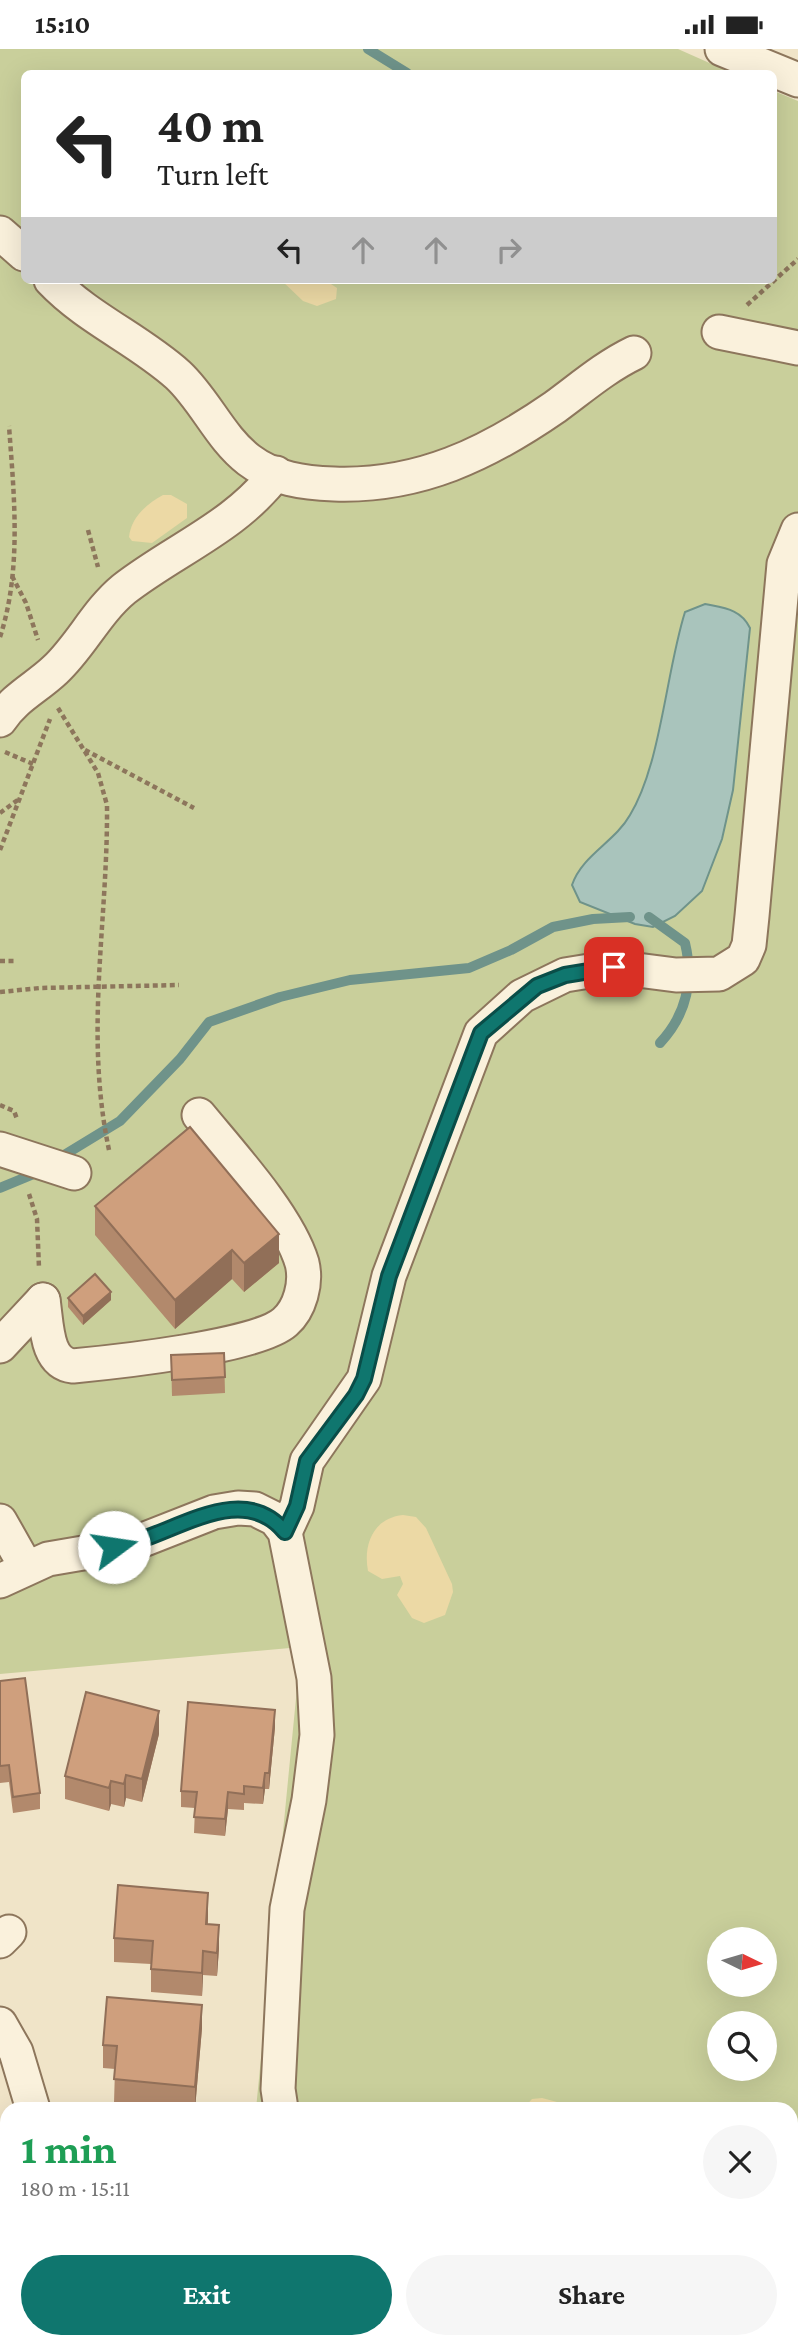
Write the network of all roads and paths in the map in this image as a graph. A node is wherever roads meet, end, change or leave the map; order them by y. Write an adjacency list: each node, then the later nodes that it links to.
1 (722, 49): 2 (street)
2 (773, 70)
3 (777, 71): 4 (street)
4 (798, 80)
5 (0, 233): 6 (street)
6 (21, 251)
7 (798, 259): 8 (path)
8 (777, 278)
9 (55, 284): 15 (street)
10 (771, 284): 11 (path)
11 (719, 332): 12 (street)
12 (798, 348)
13 (634, 353): 15 (street)
14 (9, 426): 17 (path)
15 (276, 473): 19 (street)
16 (798, 530): 38 (street)
17 (0, 637)
18 (55, 705): 20 (path)
19 (1, 736): 21 (path)
20 (84, 750): 23 (path); 28 (path)
21 (33, 764)
22 (19, 799): 24 (path)
23 (194, 808)
24 (0, 813)
25 (0, 961): 26 (path)
26 (15, 961)
27 (179, 985): 28 (path)
28 (97, 987): 29 (path); 32 (path)
29 (0, 992)
30 (199, 1115): 35 (street)
31 (0, 1149): 33 (street)
32 (109, 1150)
33 (74, 1173)
34 (30, 1198): 35 (path)
35 (44, 1300): 36 (street)
36 (0, 1346)
37 (0, 1521): 39 (street)
38 (285, 1532): 39 (street); 42 (street)
39 (13, 1574)
40 (0, 2024): 41 (street)
41 (31, 2102)
42 (278, 2102)

